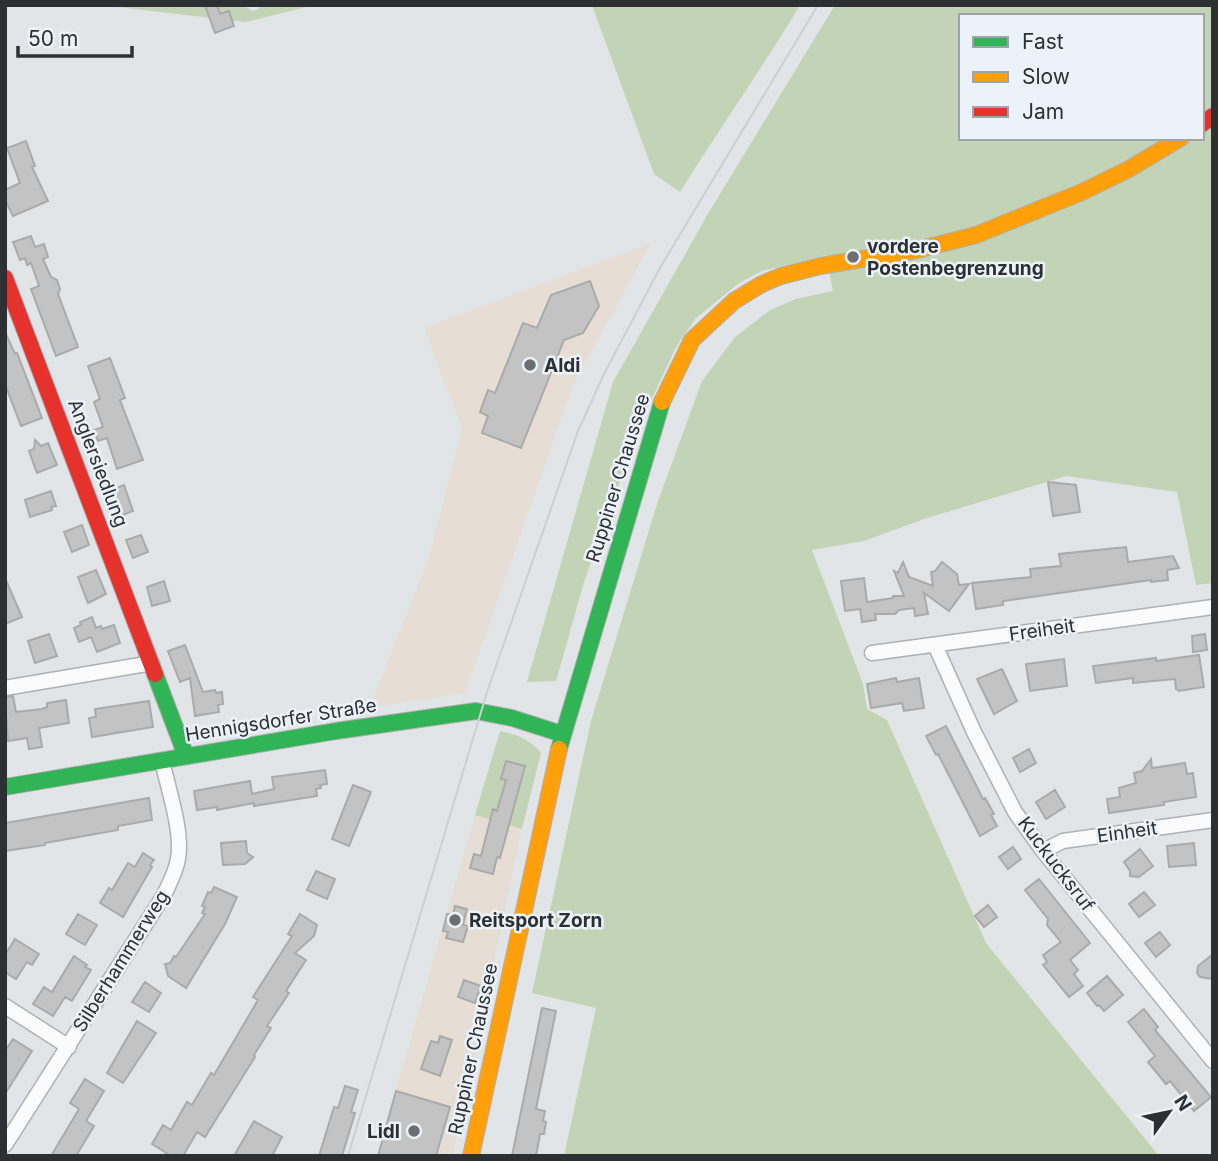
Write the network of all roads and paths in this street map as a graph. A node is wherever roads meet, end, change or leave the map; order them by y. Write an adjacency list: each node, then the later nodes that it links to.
1 (1178, 140): 8 (main road, Ruppiner Chaussee)
2 (5, 278): 6 (main road, Anglersiedlung)
3 (1213, 607): 4 (street, Freiheit)
4 (935, 645): 5 (street, Freiheit); 13 (street, Kuckucksruf)
5 (872, 653)
6 (152, 663): 7 (street); 9 (main road, Anglersiedlung)
7 (5, 688)
8 (562, 734): 9 (main road, Hennigsdorfer Straße); 18 (main road, Ruppiner Chaussee)
9 (186, 756): 10 (main road, Hennigsdorfer Straße)
10 (162, 761): 11 (main road, Hennigsdorfer Straße); 15 (street, Silberhammerweg)
11 (5, 787)
12 (1213, 820): 13 (street, Einheit)
13 (1043, 851): 16 (street, Kuckucksruf)
14 (5, 1006): 15 (street)
15 (69, 1046): 17 (street, Silberhammerweg)
16 (1213, 1061)
17 (5, 1145)
18 (471, 1156)

